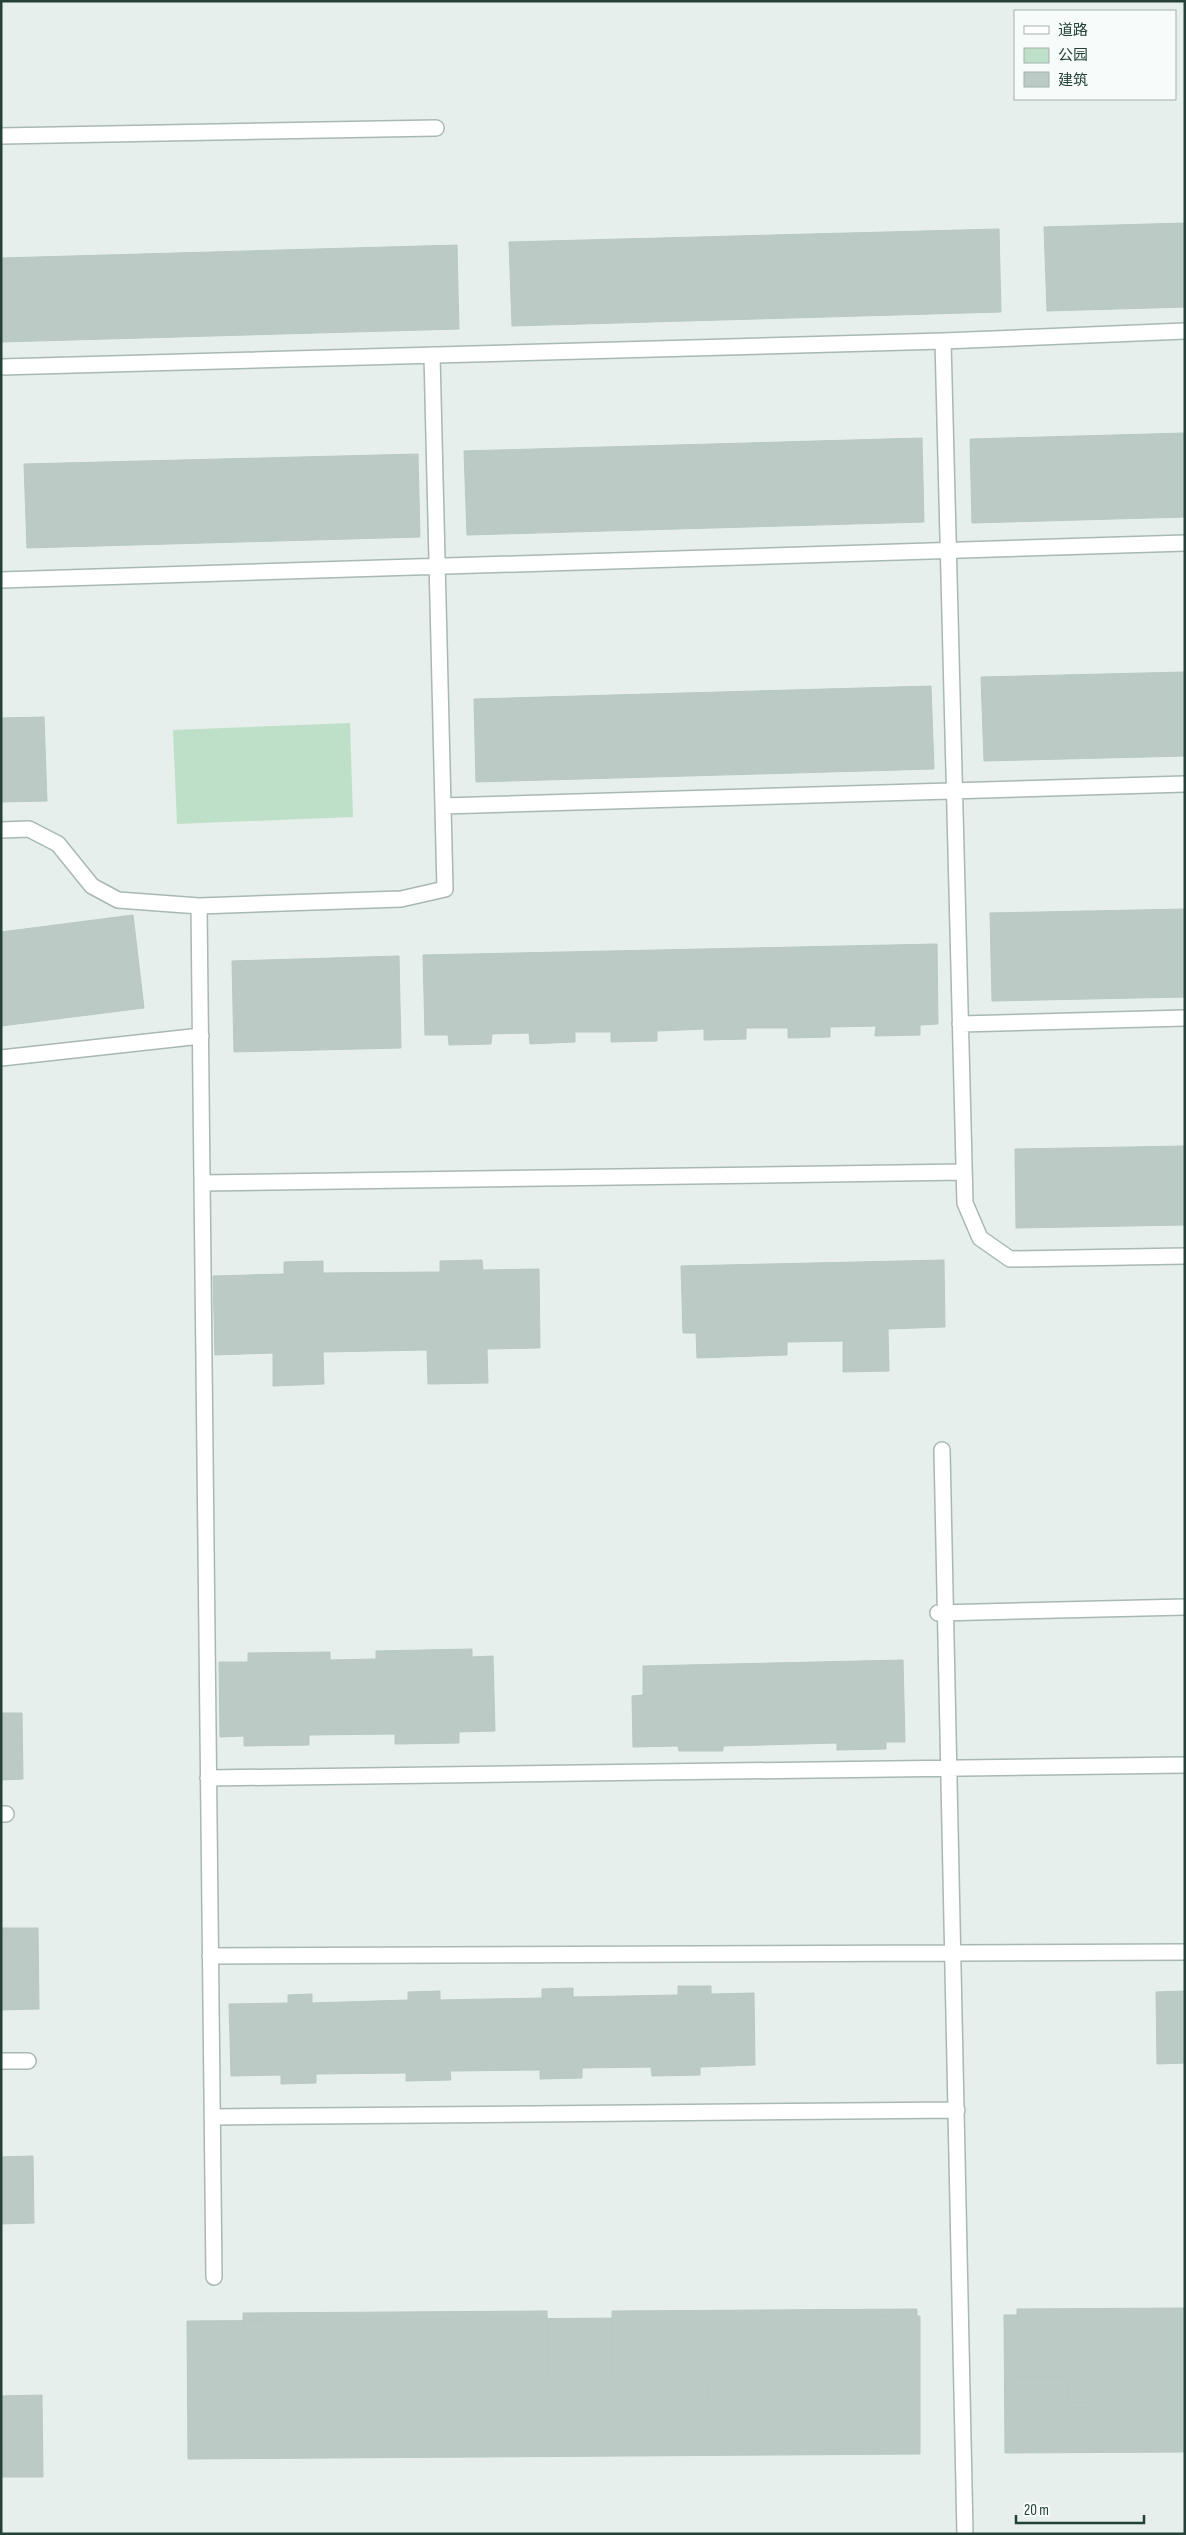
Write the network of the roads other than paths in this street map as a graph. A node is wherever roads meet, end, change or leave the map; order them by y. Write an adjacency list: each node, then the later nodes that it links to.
1 (436, 128): 2 (street)
2 (1, 136)
3 (1185, 331): 4 (street)
4 (943, 341): 5 (street); 8 (street)
5 (432, 355): 6 (street); 9 (street)
6 (1, 367)
7 (1185, 543): 8 (street)
8 (949, 550): 9 (street); 12 (street)
9 (437, 566): 10 (street); 13 (street)
10 (1, 580)
11 (1185, 784): 12 (street)
12 (954, 791): 13 (street); 17 (street)
13 (443, 806): 15 (street)
14 (1, 830): 15 (street)
15 (199, 906): 18 (street)
16 (1185, 1018): 17 (street)
17 (960, 1024): 20 (street)
18 (200, 1036): 19 (street); 21 (street)
19 (1, 1058)
20 (964, 1172): 21 (street); 22 (street)
21 (202, 1183): 28 (street)
22 (1185, 1256)
23 (942, 1450): 25 (street)
24 (1185, 1606): 25 (street)
25 (942, 1613): 27 (street)
26 (1185, 1765): 27 (street)
27 (949, 1768): 28 (street); 30 (street)
28 (208, 1778): 31 (street)
29 (1185, 1952): 30 (street)
30 (953, 1953): 31 (street); 34 (street)
31 (210, 1956): 35 (street)
32 (1, 2061): 33 (street)
33 (28, 2061)
34 (956, 2110): 35 (street); 37 (street)
35 (212, 2117): 36 (street)
36 (214, 2277)
37 (965, 2534)

